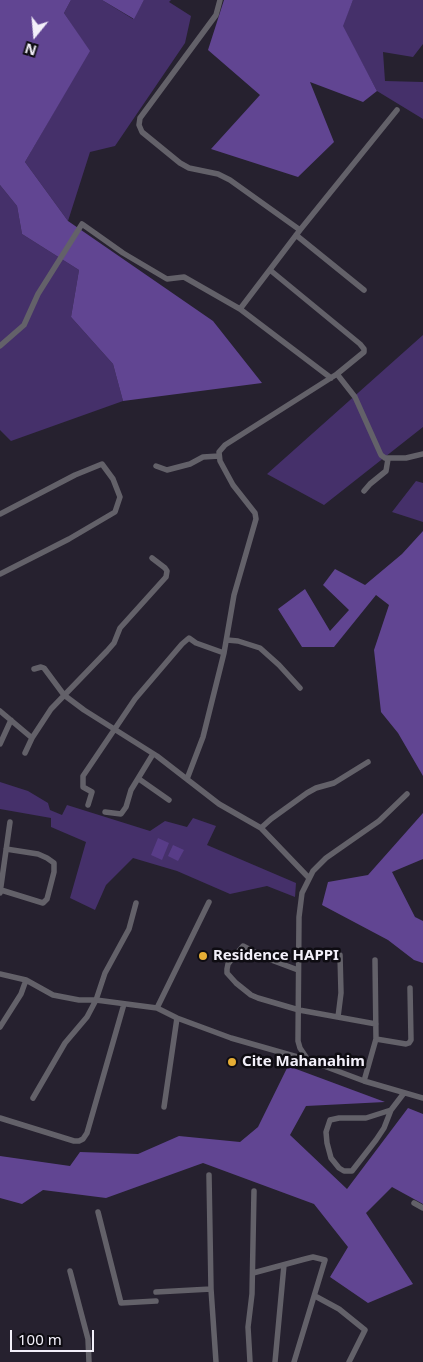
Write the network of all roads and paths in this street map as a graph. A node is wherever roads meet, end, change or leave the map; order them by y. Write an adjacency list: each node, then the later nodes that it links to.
1 (220, 0): 3 (street)
2 (397, 110): 3 (street)
3 (300, 230): 4 (street)
4 (296, 236): 5 (street); 6 (street)
5 (270, 270): 7 (street); 9 (street)
6 (364, 290)
7 (240, 309): 8 (street); 10 (street)
8 (0, 346)
9 (337, 374): 10 (street); 13 (street)
10 (331, 378): 12 (street)
11 (423, 454): 13 (street)
12 (219, 456): 14 (street); 19 (street)
13 (388, 459): 15 (street)
14 (156, 466)
15 (364, 491)
16 (0, 514): 18 (street)
17 (152, 558): 23 (street)
18 (0, 574)
19 (227, 640): 20 (street); 22 (street)
20 (224, 653): 26 (street); 33 (street)
21 (34, 669): 23 (street)
22 (300, 688)
23 (64, 695): 26 (street); 27 (street)
24 (0, 711): 25 (street)
25 (11, 720): 27 (street); 28 (street)
26 (113, 730): 30 (street); 36 (street)
27 (32, 738): 29 (street)
28 (0, 744)
29 (25, 753)
30 (152, 754): 32 (street); 33 (street)
31 (368, 762): 39 (street)
32 (139, 779): 35 (street); 37 (street)
33 (187, 779): 39 (street)
34 (407, 794): 41 (street)
35 (168, 800)
36 (88, 805)
37 (106, 812)
38 (10, 822): 40 (street)
39 (262, 828): 41 (street)
40 (6, 849): 42 (street); 42 (street)
41 (310, 878): 47 (street)
42 (0, 891)
43 (209, 902): 53 (street)
44 (136, 903): 51 (street)
45 (340, 955): 55 (street)
46 (375, 960): 57 (street)
47 (298, 970): 54 (street); 54 (street)
48 (0, 974): 49 (street)
49 (26, 980): 51 (street); 58 (street)
50 (410, 988): 59 (street)
51 (96, 1000): 52 (street); 63 (street)
52 (124, 1004): 53 (street); 67 (street)
53 (157, 1008): 56 (street)
54 (299, 1010): 55 (street); 60 (street)
55 (338, 1017): 57 (street)
56 (177, 1018): 60 (street); 65 (street)
57 (376, 1024): 59 (street)
58 (0, 1027)
59 (376, 1040): 61 (street)
60 (308, 1060): 61 (street)
61 (364, 1081): 62 (street)
62 (404, 1093): 64 (street); 66 (street)
63 (33, 1098)
64 (423, 1098)
65 (164, 1107)
66 (392, 1110): 66 (street)
67 (0, 1118)
68 (209, 1175): 76 (street)
69 (254, 1191): 75 (street)
70 (414, 1203): 71 (street)
71 (423, 1208)
72 (98, 1212): 79 (street)
73 (284, 1265): 75 (street); 78 (street); 83 (street)
74 (70, 1271): 80 (street)
75 (253, 1274): 82 (street)
76 (211, 1288): 77 (street); 81 (street)
77 (156, 1292)
78 (315, 1296): 84 (street); 85 (street)
79 (156, 1301)
80 (89, 1362)
81 (216, 1362)
82 (250, 1362)
83 (275, 1362)
84 (294, 1362)
85 (349, 1362)

